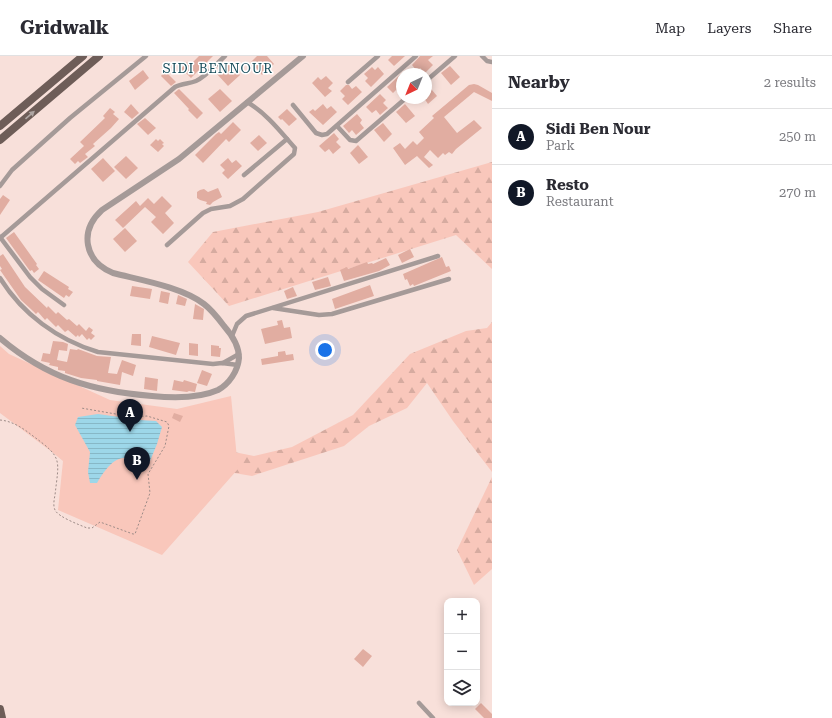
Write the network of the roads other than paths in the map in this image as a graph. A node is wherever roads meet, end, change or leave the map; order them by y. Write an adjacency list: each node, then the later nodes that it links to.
1 (83, 56): 16 (main road)
2 (99, 56): 19 (main road, one-way to 2)
3 (146, 56): 21 (street)
4 (225, 56): 22 (street)
5 (303, 56): 13 (street)
6 (378, 56): 12 (street)
7 (416, 56): 17 (street)
8 (455, 56): 11 (street)
9 (482, 56): 10 (street)
10 (492, 62)
11 (432, 76)
12 (348, 82)
13 (246, 102): 18 (street); 29 (street)
14 (399, 104): 17 (street)
15 (293, 105): 17 (street)
16 (0, 126)
17 (337, 126)
18 (286, 138): 20 (street); 23 (street)
19 (0, 140)
20 (244, 175)
21 (0, 186)
22 (0, 238): 27 (street)
23 (167, 245)
24 (438, 256): 28 (street)
25 (0, 278): 32 (street)
26 (450, 279): 28 (street)
27 (64, 305)
28 (272, 308): 29 (street)
29 (232, 336): 31 (street)
30 (0, 338): 33 (street)
31 (239, 354): 32 (street); 33 (street)
32 (222, 363): 33 (street)
33 (238, 365)
34 (419, 703): 37 (street)
35 (0, 709): 36 (main road)
36 (2, 718)
37 (433, 718)

